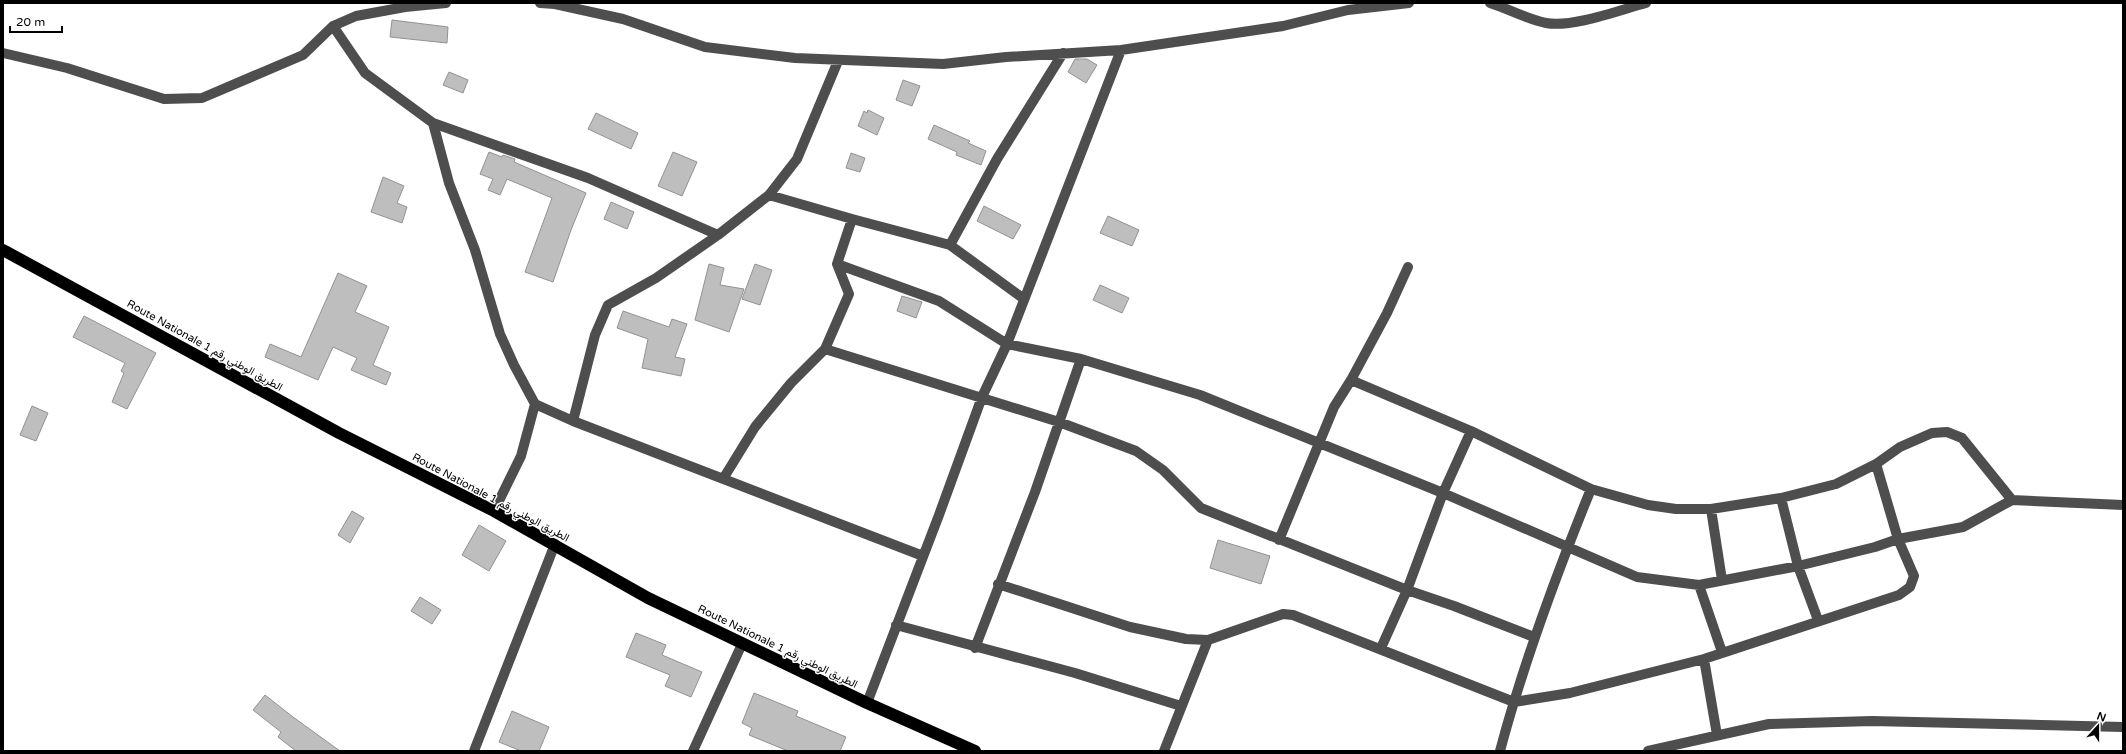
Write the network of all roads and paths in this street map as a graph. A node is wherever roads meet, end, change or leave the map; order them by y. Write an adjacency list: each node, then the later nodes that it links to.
1 (446, 3): 6 (street)
2 (540, 3): 10 (street)
3 (1409, 3): 7 (street)
4 (1490, 3): 5 (street)
5 (1646, 3)
6 (333, 26): 8 (street); 11 (street)
7 (1122, 50): 9 (street); 19 (street)
8 (3, 53)
9 (1063, 53): 10 (street); 15 (street)
10 (838, 61): 12 (street)
11 (433, 123): 14 (street); 25 (street)
12 (769, 195): 13 (street); 14 (street)
13 (852, 219): 15 (street); 17 (street)
14 (718, 234): 26 (street)
15 (950, 245): 19 (street)
16 (3, 250): 38 (highway, Route Nationale الطريق الوطني رقم 1)
17 (837, 264): 20 (street); 21 (street)
18 (1408, 266): 23 (street)
19 (1024, 299): 20 (street)
20 (1007, 344): 22 (street); 24 (street)
21 (825, 349): 24 (street); 31 (street)
22 (1081, 359): 27 (street); 29 (street)
23 (1351, 380): 28 (street); 29 (street)
24 (982, 397): 27 (street); 43 (street)
25 (535, 404): 26 (street); 38 (street)
26 (573, 421): 31 (street)
27 (1059, 422): 40 (street); 46 (street)
28 (1471, 431): 32 (street); 33 (street)
29 (1318, 442): 33 (street); 40 (street)
30 (1876, 464): 34 (street); 35 (street); 39 (street)
31 (723, 479): 43 (street)
32 (1591, 489): 37 (street); 42 (street)
33 (1443, 493): 42 (street); 48 (street)
34 (1781, 498): 37 (street); 44 (street)
35 (2012, 500): 36 (street); 39 (street)
36 (2123, 505)
37 (1710, 509): 45 (street)
38 (494, 511): 41 (highway, Route Nationale الطريق الوطني رقم 1)
39 (1898, 539): 44 (street); 49 (street)
40 (1279, 540): 48 (street)
41 (555, 544): 53 (highway, Route Nationale الطريق الوطني رقم 1); 64 (street)
42 (1567, 547): 47 (street); 51 (street)
43 (923, 556): 50 (street)
44 (1798, 566): 45 (street); 49 (street)
45 (1722, 580): 47 (street)
46 (998, 584): 52 (street); 54 (street)
47 (1699, 585): 56 (street)
48 (1407, 590): 51 (street); 55 (street)
49 (1818, 620): 56 (street)
50 (896, 625): 54 (street); 59 (street)
51 (1534, 637): 58 (street)
52 (1208, 640): 55 (street); 60 (street)
53 (742, 644): 59 (highway, Route Nationale الطريق الوطني رقم 1); 65 (street)
54 (975, 648): 60 (street)
55 (1381, 648): 58 (street)
56 (1722, 652): 57 (street)
57 (1704, 659): 58 (street); 62 (street)
58 (1514, 702): 68 (street)
59 (867, 703): 66 (highway, Route Nationale الطريق الوطني رقم 1)
60 (1182, 706): 67 (street)
61 (2123, 727): 62 (street)
62 (1716, 735): 63 (street)
63 (1663, 749): 69 (street)
64 (474, 751)
65 (693, 751)
66 (975, 751)
67 (1164, 751)
68 (1500, 751)
69 (1648, 751)

